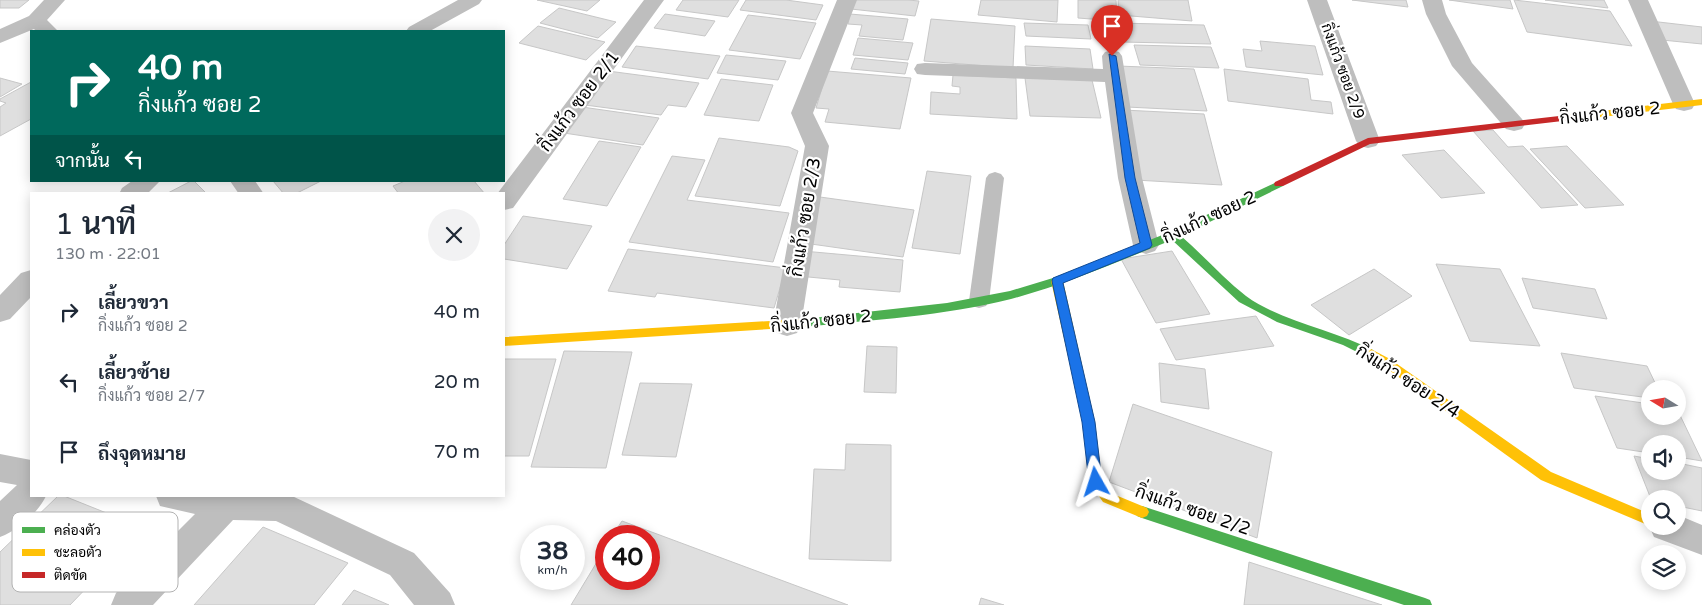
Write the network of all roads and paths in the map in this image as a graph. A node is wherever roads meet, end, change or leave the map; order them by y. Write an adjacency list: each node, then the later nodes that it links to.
1 (55, 0): 9 (street)
2 (472, 0): 10 (street)
3 (654, 0): 21 (street, กิ่งแก้ว ซอย 2/1)
4 (847, 0): 28 (street, กิ่งแก้ว ซอย 2/3)
5 (1317, 0): 15 (street, กิ่งแก้ว ซอย 2/9)
6 (1432, 0): 14 (street)
7 (1638, 0): 13 (street)
8 (0, 19): 9 (street)
9 (42, 26): 11 (street)
10 (418, 30)
11 (0, 37)
12 (925, 69): 23 (street)
13 (1693, 103): 14 (street, กิ่งแก้ว ซอย 2)
14 (1514, 124): 15 (street, กิ่งแก้ว ซอย 2)
15 (1368, 141): 22 (street, กิ่งแก้ว ซอย 2)
16 (995, 178): 26 (lane)
17 (147, 182): 19 (street)
18 (243, 182): 20 (street)
19 (134, 192)
20 (250, 192)
21 (505, 201)
22 (1174, 235): 23 (street, กิ่งแก้ว ซอย 2); 35 (street, กิ่งแก้ว ซอย 2/4)
23 (1146, 245): 25 (street, กิ่งแก้ว ซอย 2)
24 (30, 281): 27 (street)
25 (1057, 281): 26 (street, กิ่งแก้ว ซอย 2); 43 (street, กิ่งแก้ว ซอย 2/2)
26 (979, 301): 28 (street, กิ่งแก้ว ซอย 2)
27 (0, 312)
28 (787, 325): 29 (street, กิ่งแก้ว ซอย 2)
29 (505, 342)
30 (0, 468): 31 (street)
31 (30, 474)
32 (30, 494): 36 (street)
33 (178, 497): 34 (street)
34 (226, 505): 39 (street); 42 (street)
35 (1641, 516)
36 (0, 522)
37 (1686, 534): 38 (street)
38 (1702, 540)
39 (178, 554)
40 (142, 592): 41 (street)
41 (129, 605)
42 (437, 605)
43 (1425, 605)

